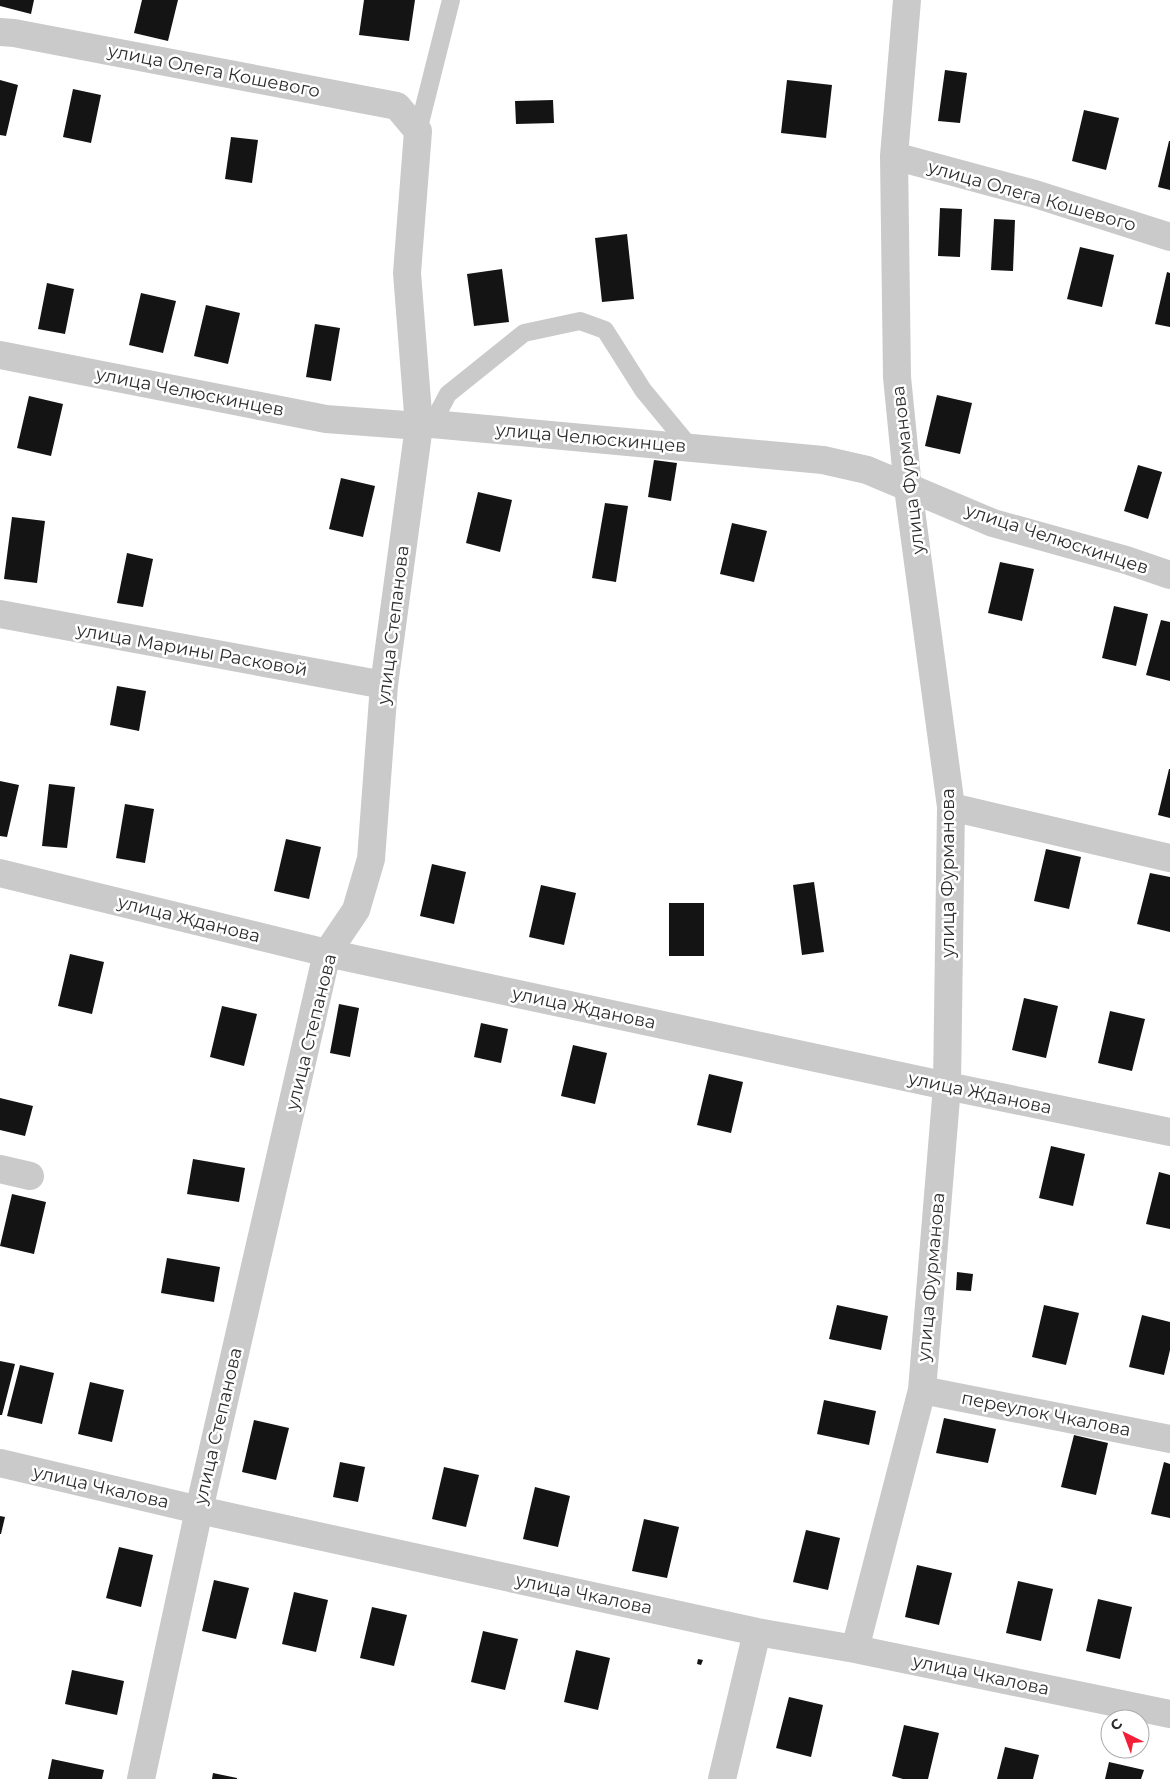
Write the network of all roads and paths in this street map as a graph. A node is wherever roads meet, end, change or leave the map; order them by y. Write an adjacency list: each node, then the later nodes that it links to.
1 (451, 0): 4 (lane)
2 (907, 0): 5 (street, улица Фурманова)
3 (0, 32): 4 (street, улица Олега Кошевого)
4 (418, 131): 8 (street, улица Степанова)
5 (894, 156): 6 (street, улица Олега Кошевого); 10 (street, улица Фурманова)
6 (1170, 237)
7 (0, 355): 8 (street, улица Челюскинцев)
8 (426, 425): 9 (street, улица Челюскинцев); 9 (lane); 13 (street, улица Степанова)
9 (690, 447): 10 (street, улица Челюскинцев)
10 (908, 488): 11 (street, улица Челюскинцев); 14 (street, улица Фурманова)
11 (1170, 575)
12 (0, 614): 13 (street, улица Марины Расковой)
13 (384, 685): 17 (street, улица Степанова)
14 (951, 807): 15 (street); 18 (street, улица Фурманова)
15 (1170, 858)
16 (0, 872): 17 (street, улица Жданова)
17 (327, 953): 18 (street, улица Жданова); 25 (street, улица Степанова)
18 (946, 1086): 19 (street, улица Жданова); 22 (street, улица Фурманова)
19 (1170, 1132)
20 (0, 1169): 21 (street)
21 (30, 1176)
22 (922, 1390): 23 (street, переулок Чкалова); 27 (street, улица Фурманова)
23 (1170, 1439)
24 (0, 1463): 25 (street, улица Чкалова)
25 (199, 1510): 26 (street, улица Чкалова); 29 (street, улица Степанова)
26 (757, 1632): 27 (street, улица Чкалова); 30 (street)
27 (855, 1650): 28 (street, улица Чкалова)
28 (1170, 1714)
29 (141, 1779)
30 (722, 1779)

